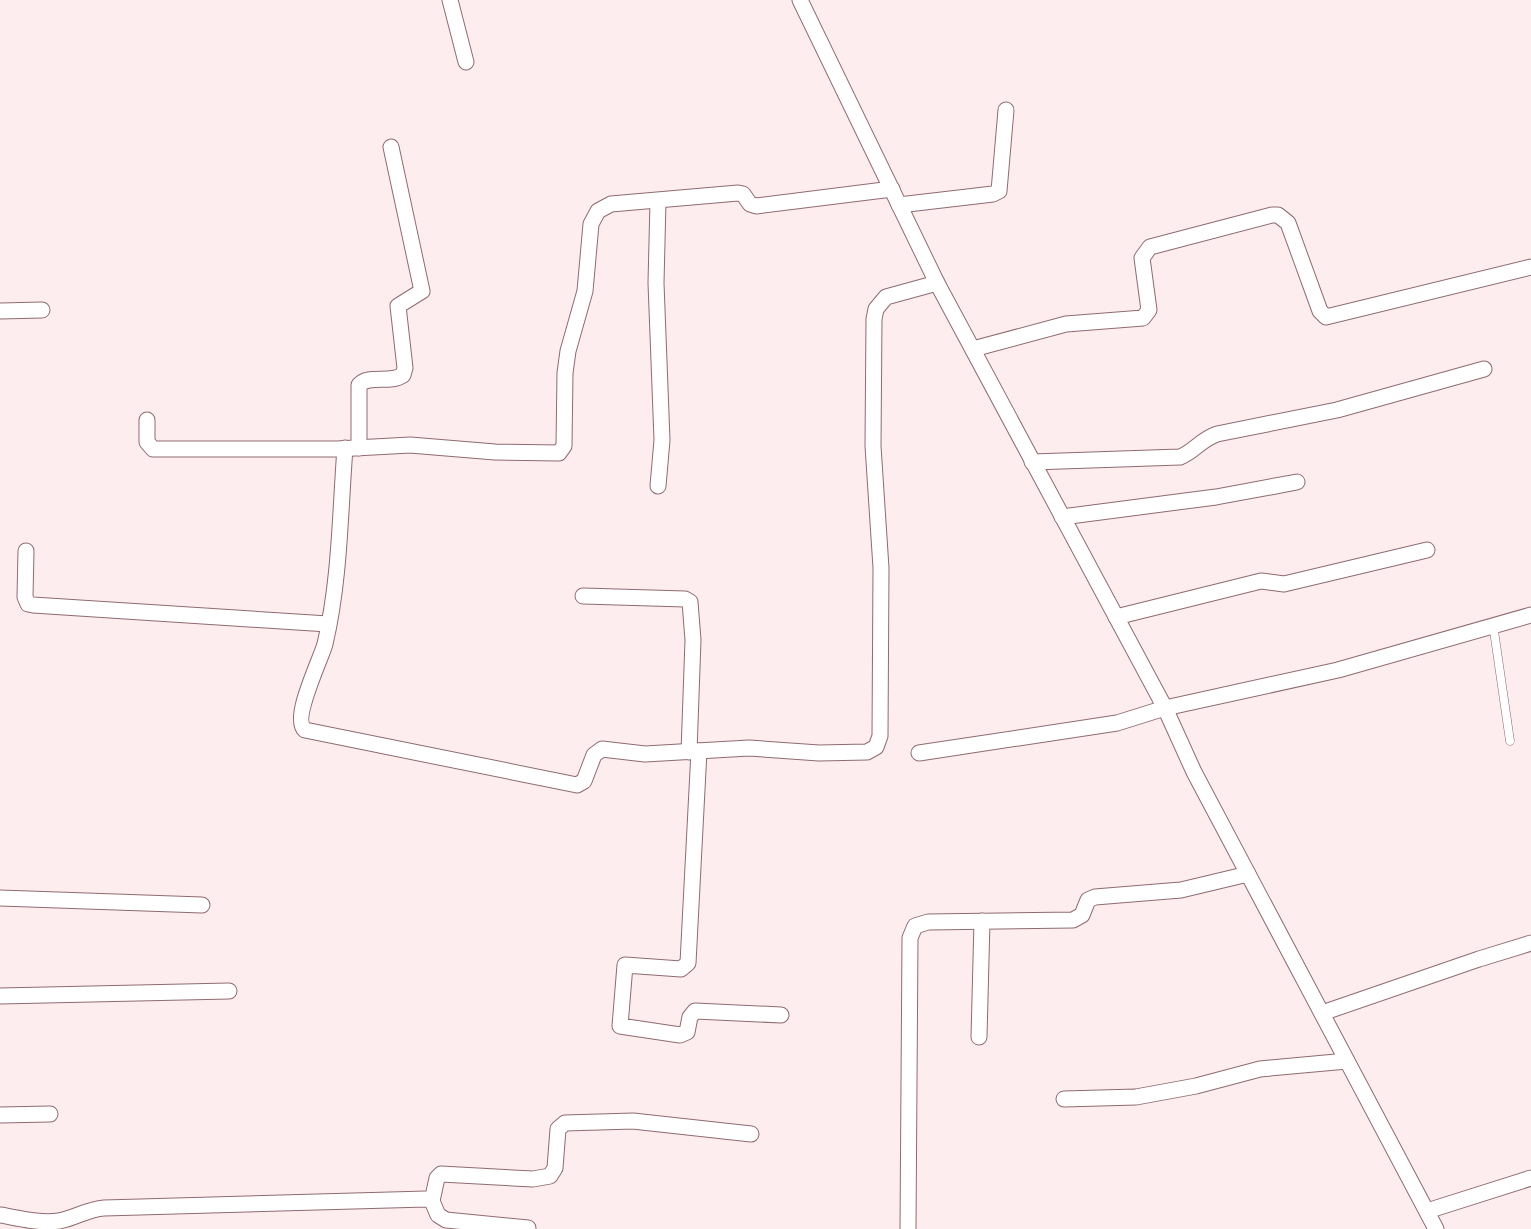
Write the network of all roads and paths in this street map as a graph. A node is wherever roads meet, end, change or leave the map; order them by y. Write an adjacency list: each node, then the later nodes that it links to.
1 (450, 0): 3 (street)
2 (800, 0): 6 (street)
3 (466, 62)
4 (1006, 110): 8 (street)
5 (391, 148): 16 (street)
6 (892, 189): 7 (street); 8 (street)
7 (658, 201): 16 (street); 19 (street)
8 (899, 204): 10 (street)
9 (1531, 267): 13 (street)
10 (937, 283): 13 (street); 30 (street)
11 (42, 310): 12 (street)
12 (0, 311)
13 (972, 349): 17 (street)
14 (1484, 369): 17 (street)
15 (147, 420): 16 (street)
16 (352, 448): 26 (street)
17 (1032, 462): 20 (street)
18 (1297, 482): 20 (street)
19 (658, 486)
20 (1062, 517): 25 (street)
21 (1427, 550): 25 (street)
22 (26, 551): 26 (street)
23 (583, 596): 30 (street)
24 (1531, 615): 27 (street)
25 (1116, 617): 28 (street)
26 (328, 624): 30 (street)
27 (1493, 624): 28 (street); 29 (lane)
28 (1165, 708): 31 (street); 32 (street)
29 (1510, 742)
30 (694, 752): 40 (street)
31 (919, 752)
32 (1248, 874): 35 (street); 39 (street)
33 (0, 898): 34 (street)
34 (202, 905)
35 (982, 921): 41 (street); 52 (street)
36 (1531, 943): 39 (street)
37 (229, 991): 38 (street)
38 (0, 996)
39 (1322, 1013): 42 (street)
40 (781, 1015)
41 (979, 1037)
42 (1347, 1061): 43 (street); 49 (street)
43 (1064, 1099)
44 (50, 1114): 45 (street)
45 (0, 1115)
46 (751, 1134): 48 (street)
47 (1531, 1178): 49 (street)
48 (432, 1201): 50 (street); 51 (street)
49 (1427, 1211): 53 (street)
50 (0, 1215)
51 (528, 1228)
52 (908, 1229)
53 (1436, 1229)

